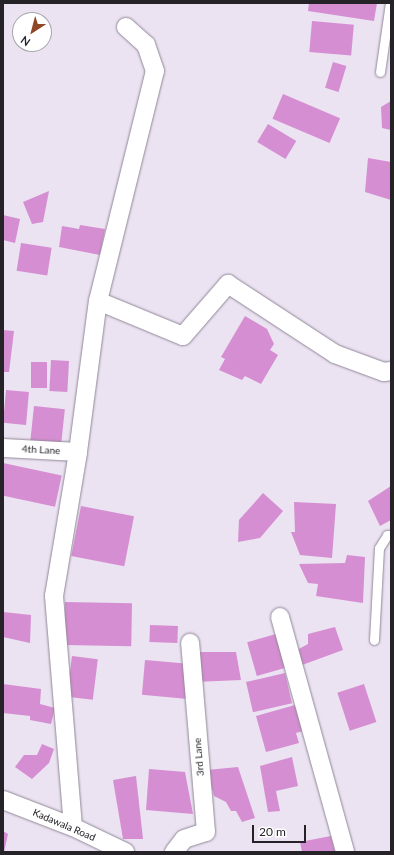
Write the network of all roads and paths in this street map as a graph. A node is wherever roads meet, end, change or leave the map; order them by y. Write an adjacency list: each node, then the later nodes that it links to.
1 (390, 3): 3 (lane)
2 (126, 27): 4 (street)
3 (380, 72)
4 (98, 301): 5 (street); 7 (street)
5 (391, 371)
6 (3, 448): 7 (street, 4th Lane)
7 (78, 452): 13 (street)
8 (391, 536): 10 (lane)
9 (280, 617): 16 (street)
10 (374, 640)
11 (190, 643): 15 (street, 3rd Lane)
12 (3, 800): 13 (street, Kadawala Road)
13 (73, 827): 14 (street, Kadawala Road)
14 (124, 852)
15 (174, 852)
16 (345, 852)

